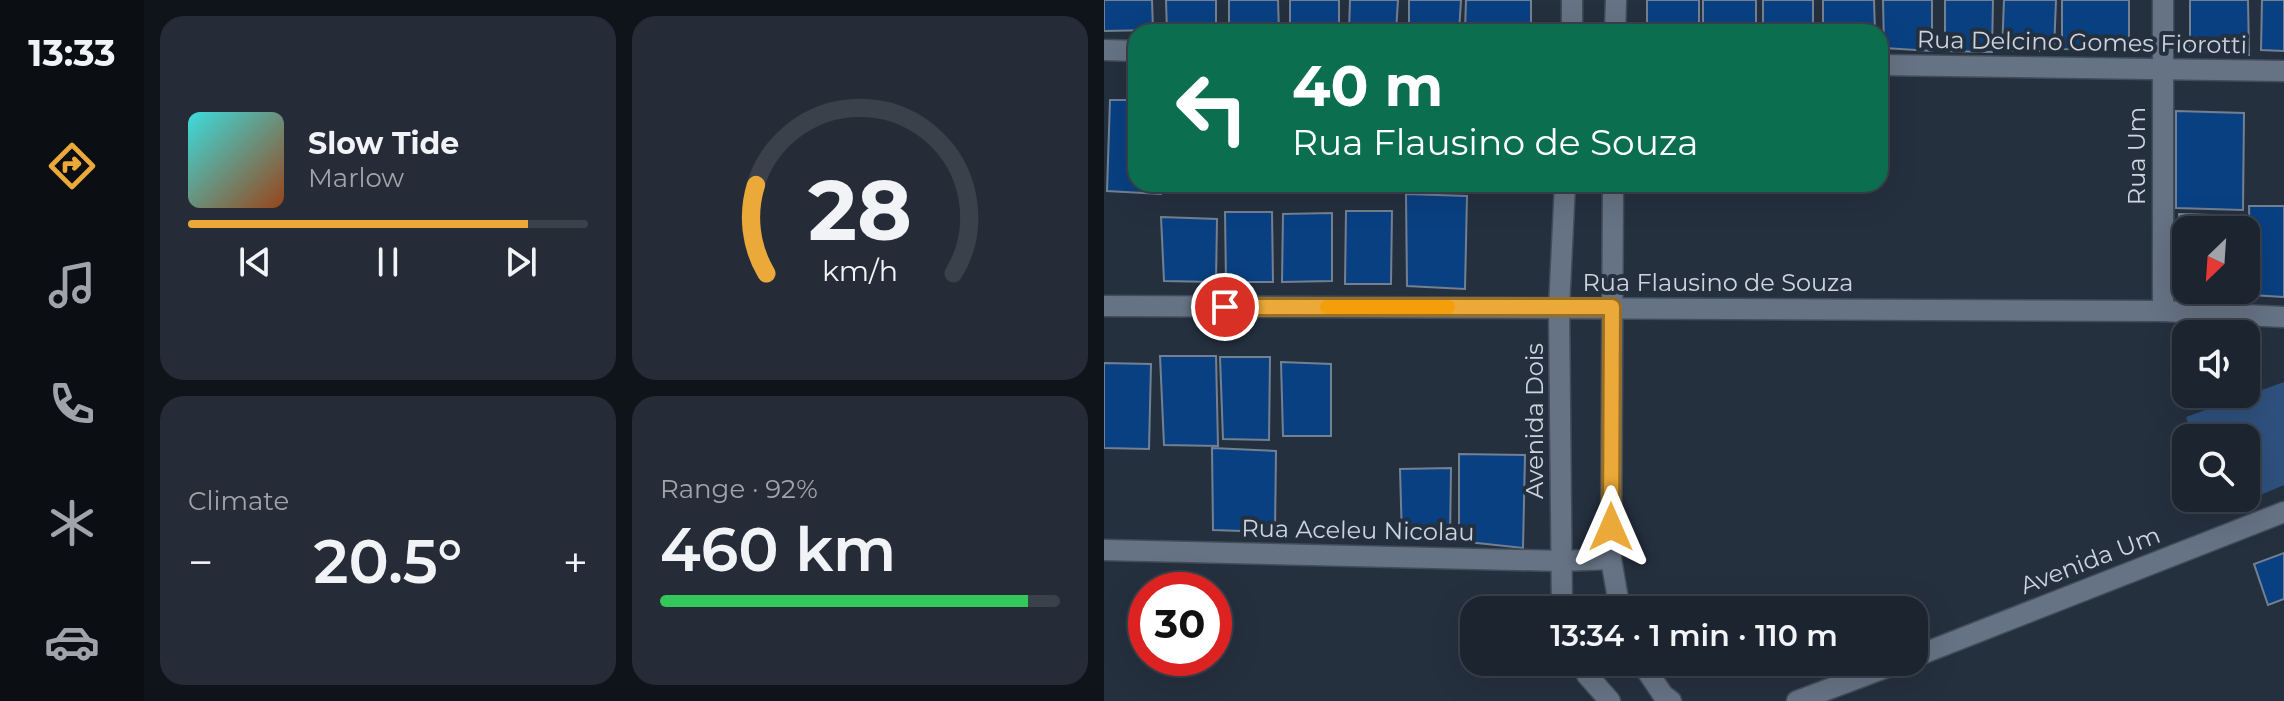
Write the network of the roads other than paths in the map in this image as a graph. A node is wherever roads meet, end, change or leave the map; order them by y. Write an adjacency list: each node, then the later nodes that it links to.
1 (1572, 0): 4 (street)
2 (1616, 0): 5 (street)
3 (2163, 0): 9 (street, Rua Um)
4 (1572, 24)
5 (1615, 24)
6 (1104, 50): 7 (street)
7 (1128, 51)
8 (1888, 65): 9 (street, Rua Delcino Gomes Fiorotti)
9 (2161, 69): 10 (street, Rua Delcino Gomes Fiorotti); 16 (street, Rua Um)
10 (2284, 71)
11 (1565, 192): 15 (street, Avenida Dois)
12 (1613, 192): 14 (street)
13 (1104, 306): 15 (street, Rua Flausino de Souza)
14 (1612, 307): 15 (street, Rua Flausino de Souza); 16 (street, Rua Flausino de Souza); 20 (street)
15 (1559, 308): 21 (street, Avenida Dois)
16 (2163, 311): 17 (street, Rua Flausino de Souza)
17 (2284, 317)
18 (2284, 512): 24 (street, Avenida Um)
19 (1104, 550): 21 (street, Rua Aceleu Nicolau)
20 (1611, 559): 21 (street, Rua Aceleu Nicolau); 23 (street)
21 (1561, 561): 22 (street)
22 (1562, 596)
23 (1618, 596)
24 (1928, 652)
25 (1588, 676): 28 (street)
26 (1650, 676): 29 (street)
27 (1866, 676): 30 (street)
28 (1610, 701)
29 (1671, 701)
30 (1803, 701)

